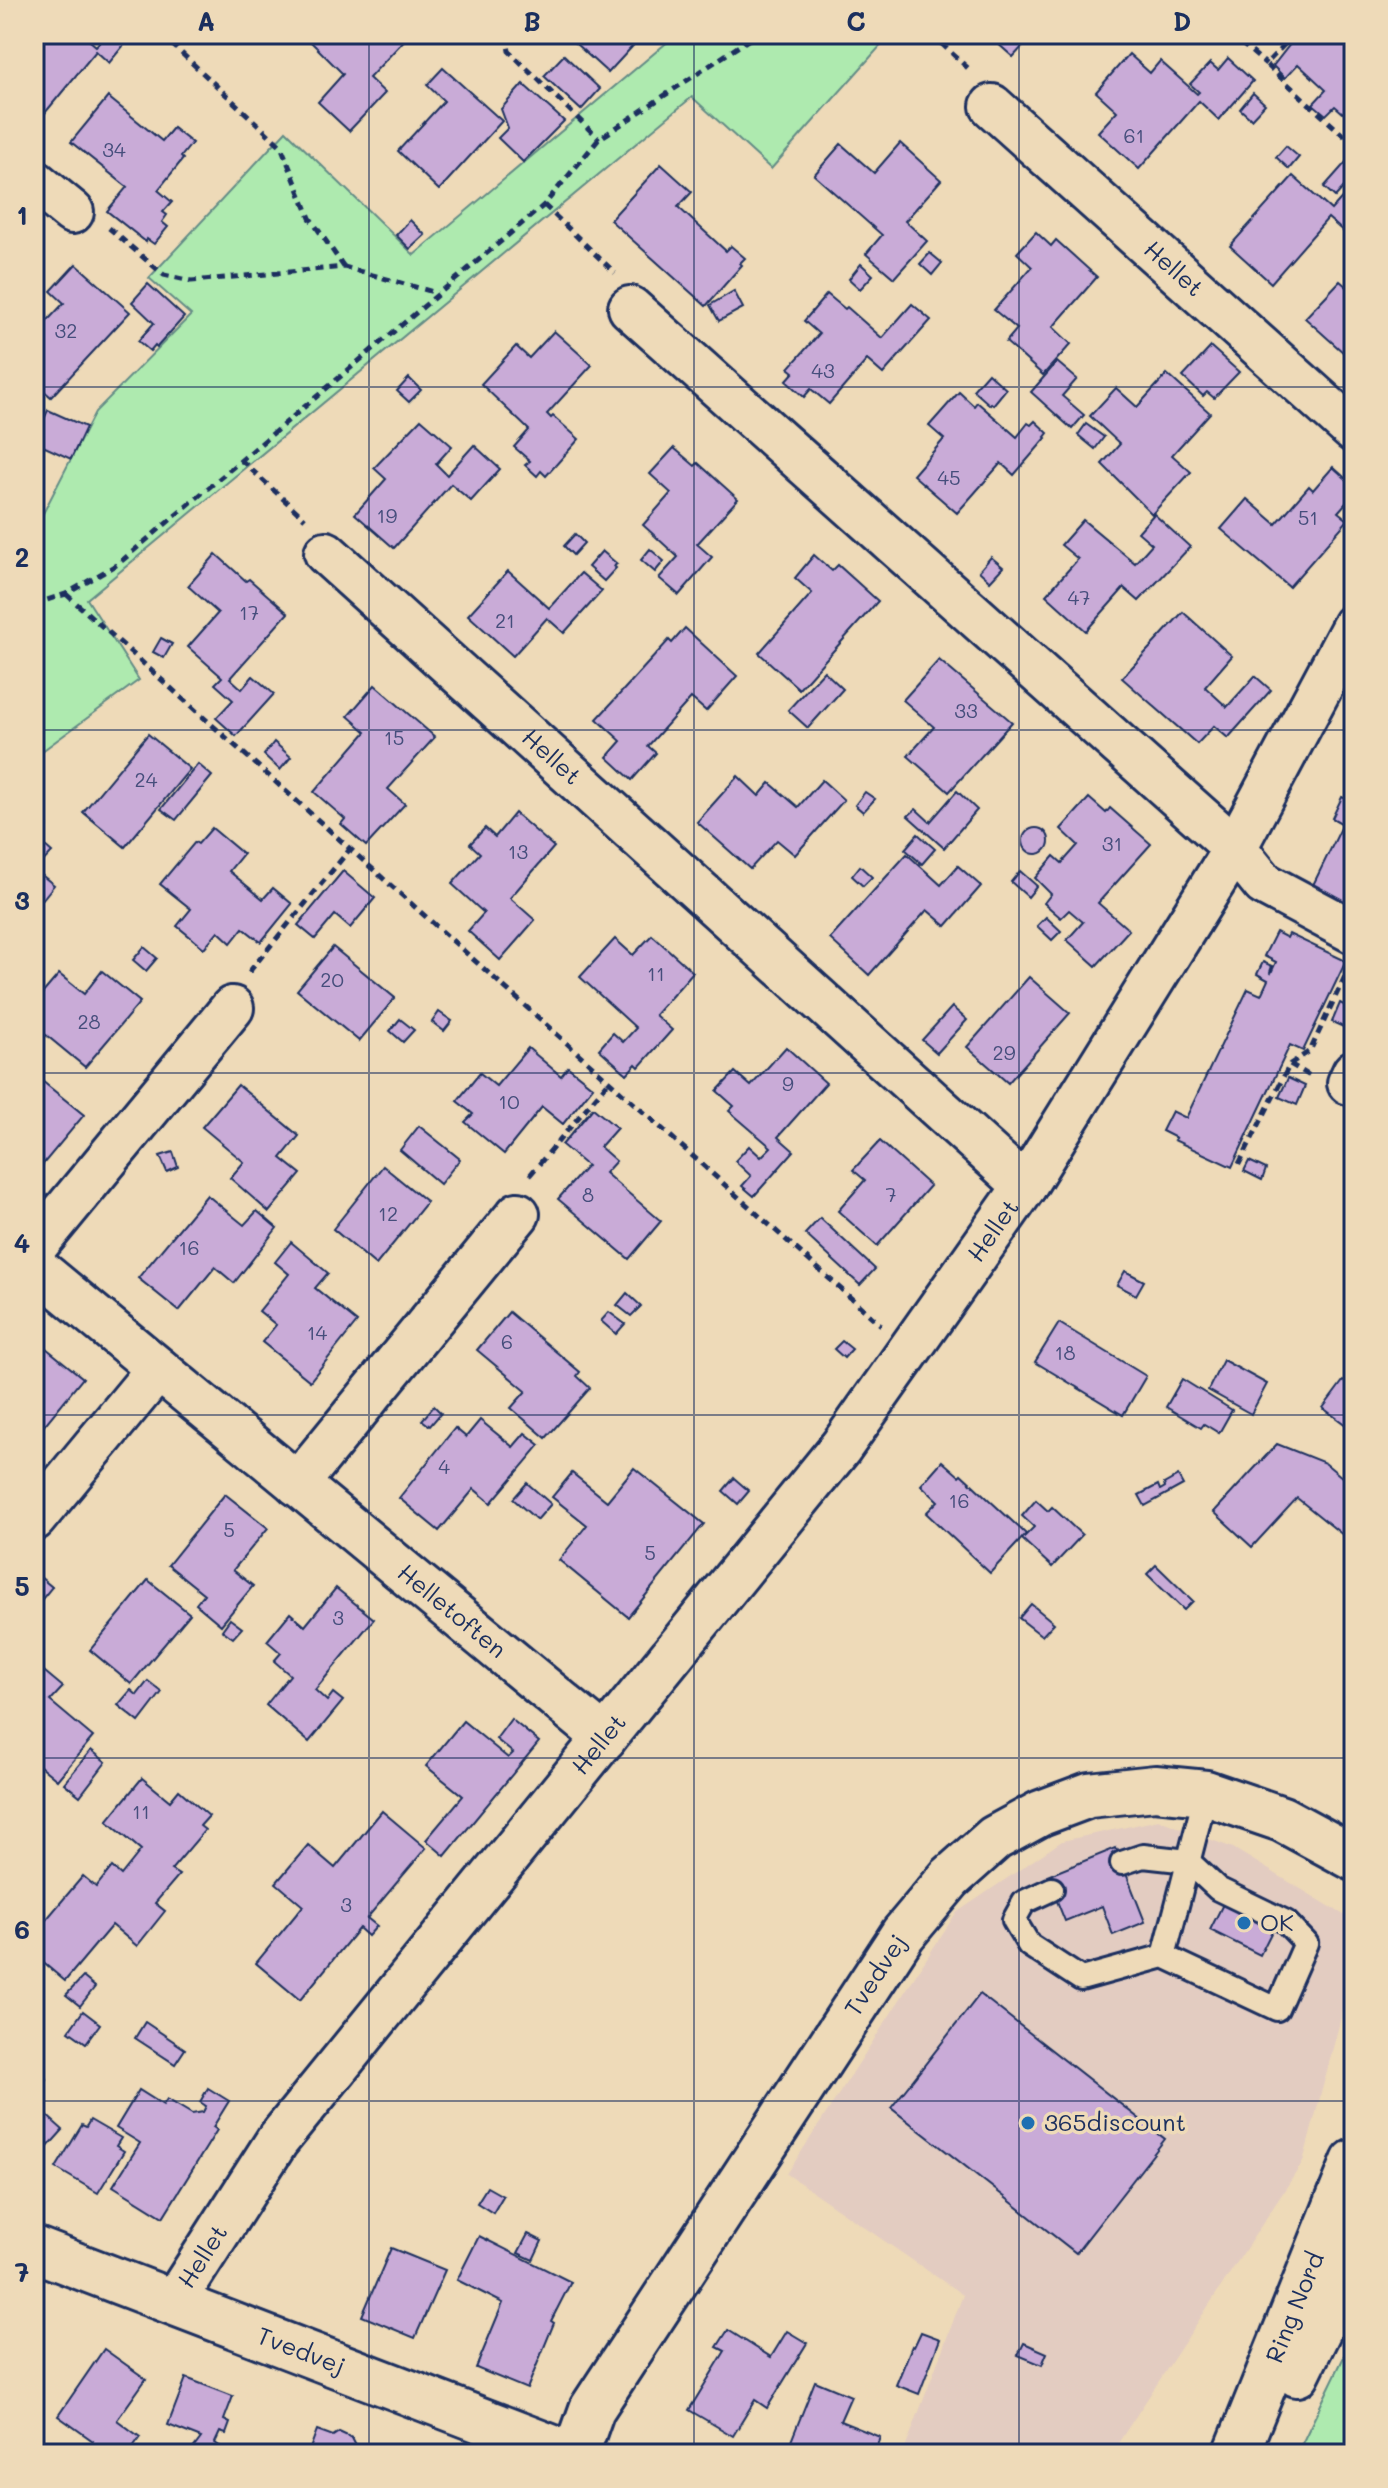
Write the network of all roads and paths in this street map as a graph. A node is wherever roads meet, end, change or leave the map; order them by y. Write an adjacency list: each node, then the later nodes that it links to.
1 (161, 34): 14 (path)
2 (506, 34): 9 (path)
3 (757, 34): 9 (path)
4 (931, 34): 8 (path)
5 (1230, 34): 7 (path)
6 (1294, 34): 7 (path)
7 (1266, 64): 10 (path)
8 (992, 106): 17 (street, Hellet)
9 (599, 139): 12 (path)
10 (1354, 145)
11 (34, 181): 13 (street)
12 (544, 205): 15 (path); 16 (path)
13 (72, 212): 14 (path)
14 (344, 267): 15 (path)
15 (438, 294): 18 (path)
16 (630, 308): 23 (street)
17 (1354, 431)
18 (241, 460): 19 (path); 20 (path)
19 (326, 553): 29 (street, Hellet)
20 (66, 594): 21 (path); 24 (path)
21 (34, 604)
22 (1354, 625): 23 (street, Hellet)
23 (1235, 848): 25 (street); 29 (street, Hellet)
24 (350, 849): 26 (path); 27 (path)
25 (1351, 951): 28 (path)
26 (232, 1008): 31 (street)
27 (609, 1081): 30 (path); 33 (path)
28 (1239, 1164)
29 (1025, 1186): 33 (street, Hellet)
30 (518, 1214): 35 (street)
31 (34, 1248)
32 (34, 1266): 34 (street, Helletoften)
33 (909, 1350): 37 (street, Hellet)
34 (158, 1369): 35 (street, Helletoften); 36 (street)
35 (297, 1484): 37 (street, Helletoften)
36 (34, 1519)
37 (605, 1738): 47 (street, Hellet)
38 (1206, 1793): 39 (street, Tvedvej); 40 (lane); 49 (street, Tvedvej)
39 (1354, 1858)
40 (1188, 1861): 41 (lane); 43 (lane); 43 (lane)
41 (1122, 1863)
42 (1052, 1889): 43 (lane)
43 (1164, 1956)
44 (1354, 2162): 50 (street, Ring Nord)
45 (34, 2249): 47 (street, Tvedvej)
46 (1354, 2258): 51 (street, Ring Nord)
47 (174, 2302): 48 (street, Tvedvej)
48 (569, 2454)
49 (576, 2454)
50 (1236, 2454)
51 (1258, 2454)

